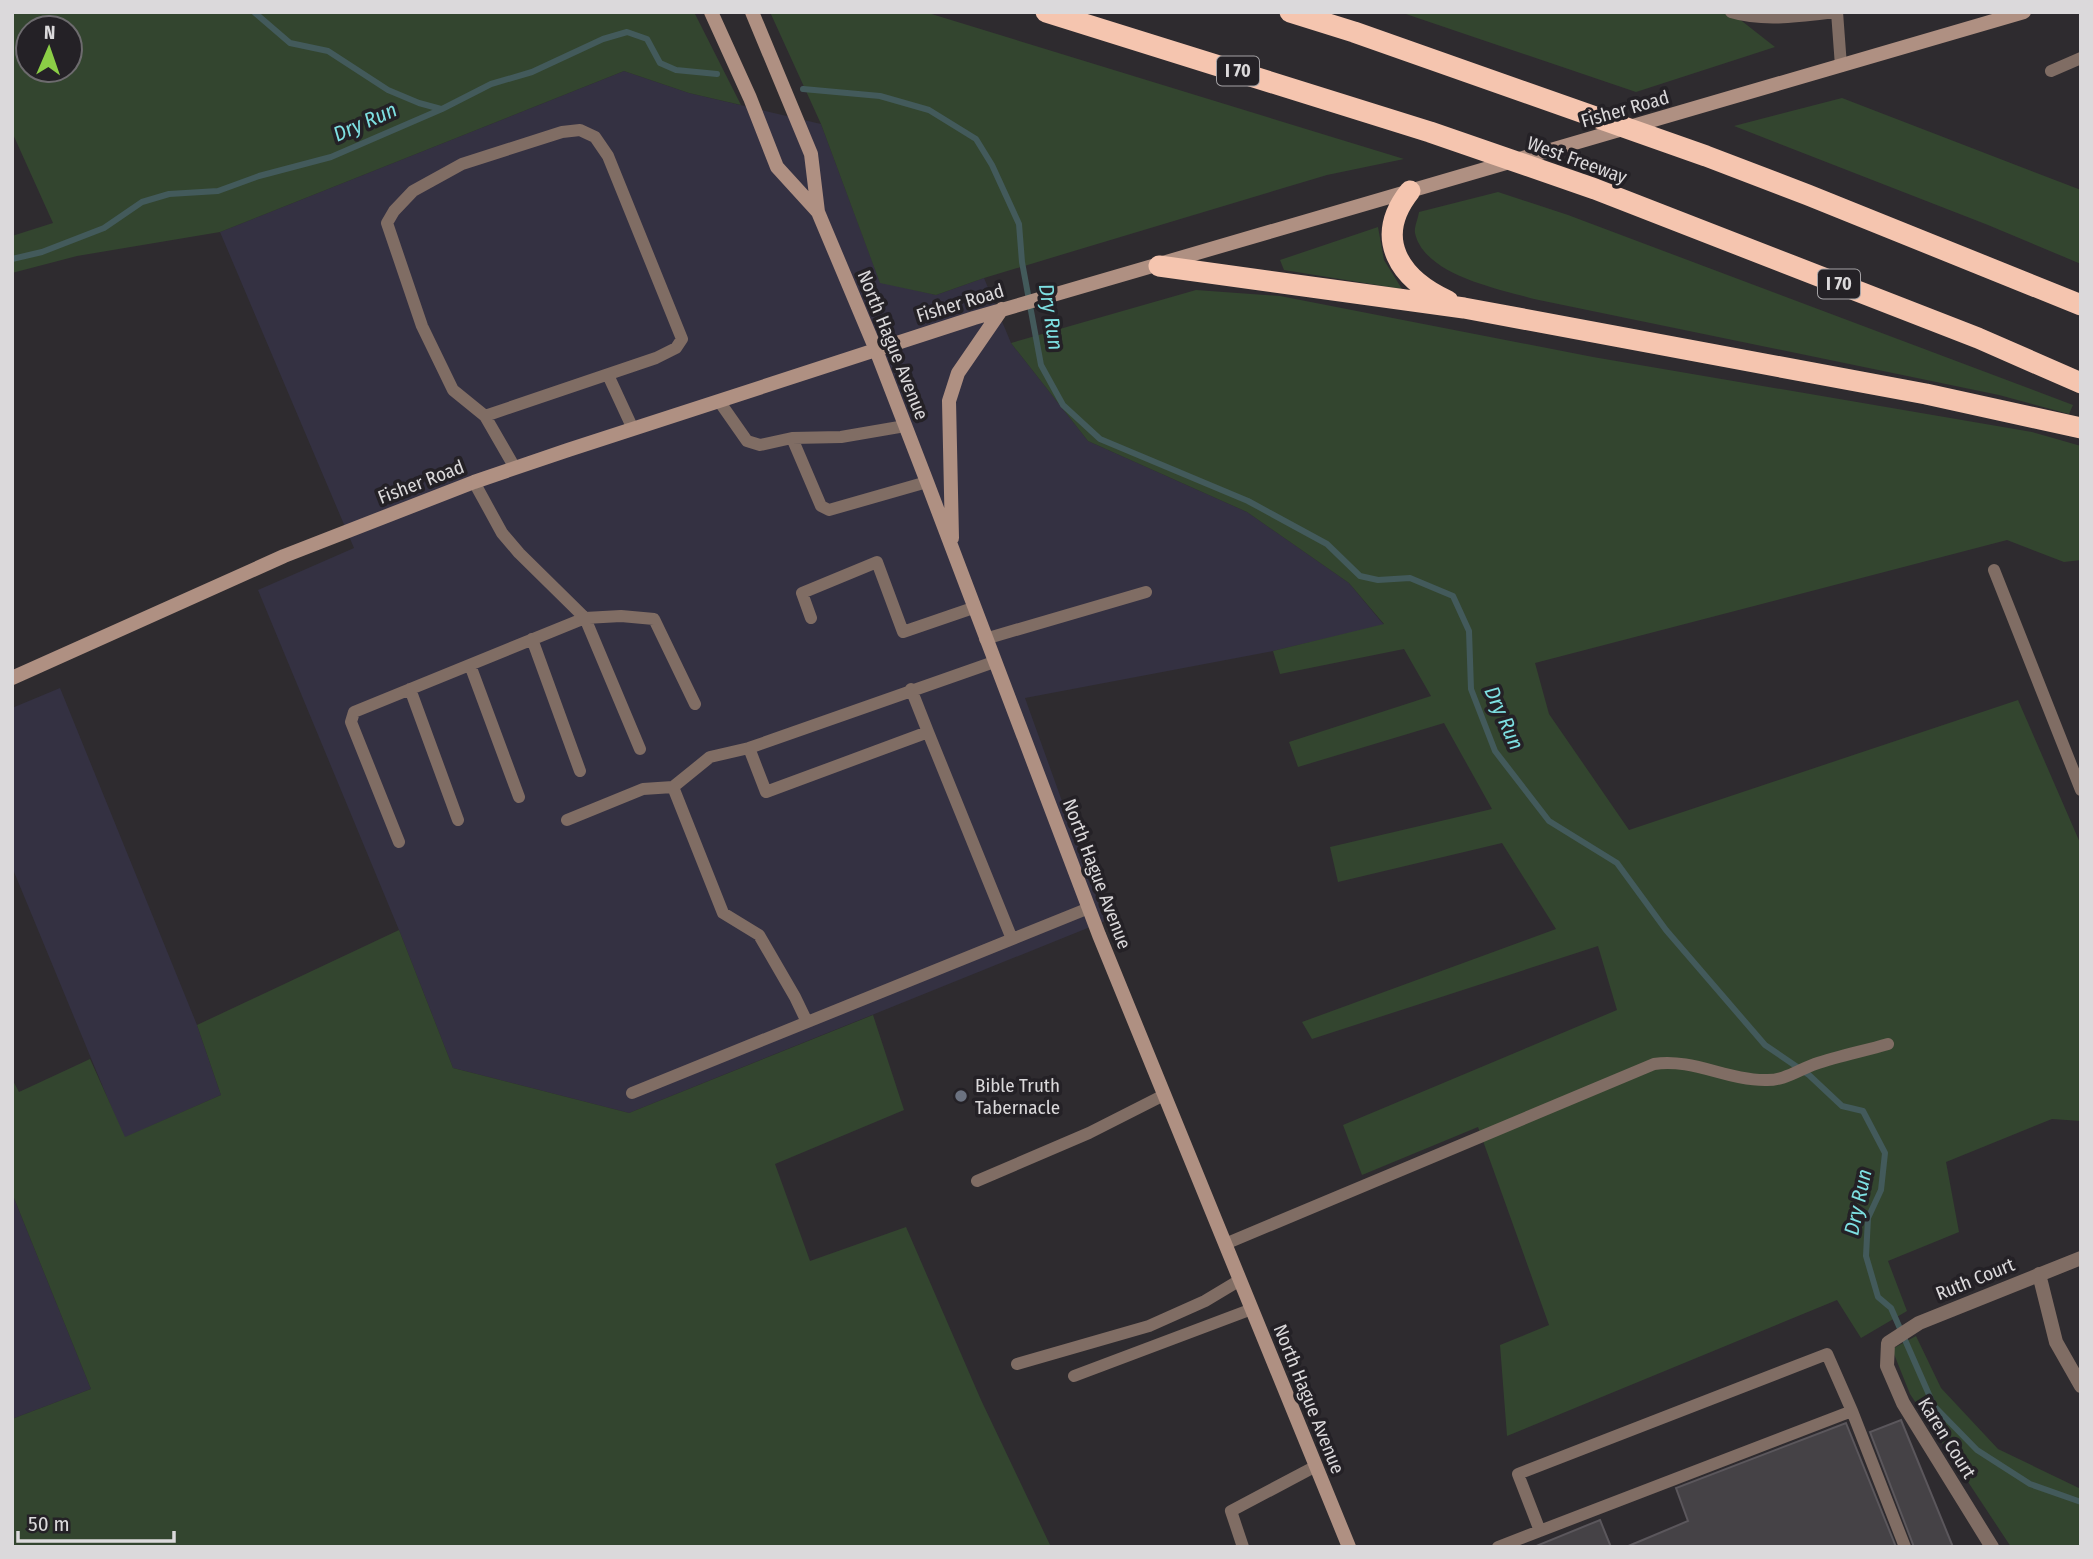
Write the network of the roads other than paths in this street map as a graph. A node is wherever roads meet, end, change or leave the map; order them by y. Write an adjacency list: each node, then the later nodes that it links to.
1 (711, 12): 12 (main road, North Hague Avenue)
2 (752, 12): 12 (main road, North Hague Avenue)
3 (1046, 12): 19 (highway, West Freeway / I 70)
4 (1290, 12): 14 (highway)
5 (1731, 12): 6 (lane)
6 (1836, 12): 9 (lane)
7 (2024, 12): 9 (main road, Fisher Road)
8 (2081, 58): 10 (lane)
9 (1841, 66): 11 (main road, Fisher Road)
10 (2051, 71)
11 (1410, 191): 13 (main road, Fisher Road); 15 (highway)
12 (818, 212): 17 (main road, North Hague Avenue)
13 (1158, 266): 15 (highway); 16 (main road, Fisher Road)
14 (2081, 305)
15 (1464, 308): 23 (highway)
16 (1002, 310): 17 (main road, Fisher Road); 29 (main road)
17 (876, 350): 20 (main road, Fisher Road); 22 (main road, North Hague Avenue)
18 (608, 375): 21 (lane); 21 (lane); 24 (lane)
19 (2081, 383)
20 (719, 401): 24 (main road, Fisher Road); 25 (lane)
21 (485, 416): 26 (lane)
22 (905, 426): 25 (lane); 28 (main road, North Hague Avenue)
23 (2081, 428)
24 (632, 429): 26 (main road, Fisher Road)
25 (792, 438): 28 (lane)
26 (515, 468): 27 (main road, Fisher Road)
27 (474, 482): 33 (lane); 39 (main road, Fisher Road)
28 (927, 482): 29 (main road, North Hague Avenue)
29 (953, 553): 32 (main road, North Hague Avenue)
30 (1994, 570): 48 (lane)
31 (1146, 592): 36 (lane)
32 (973, 607): 34 (lane); 36 (main road, North Hague Avenue)
33 (584, 618): 35 (lane); 42 (lane); 45 (lane)
34 (811, 618)
35 (532, 639): 38 (lane); 46 (lane)
36 (985, 639): 37 (main road, North Hague Avenue)
37 (994, 662): 41 (lane); 53 (main road, North Hague Avenue)
38 (470, 665): 40 (lane); 49 (lane)
39 (12, 678)
40 (410, 689): 50 (lane); 52 (lane)
41 (911, 690): 43 (lane); 44 (lane)
42 (695, 704)
43 (928, 732): 44 (lane); 54 (lane)
44 (749, 748): 47 (lane)
45 (640, 749)
46 (580, 771)
47 (673, 787): 51 (lane); 55 (lane)
48 (2081, 790)
49 (519, 797)
50 (458, 820)
51 (567, 820)
52 (399, 842)
53 (1089, 908): 54 (lane); 58 (main road, North Hague Avenue)
54 (1012, 939): 55 (lane)
55 (807, 1022): 57 (lane)
56 (1888, 1044): 60 (lane)
57 (632, 1093)
58 (1164, 1095): 59 (lane); 60 (main road, North Hague Avenue)
59 (977, 1181)
60 (1226, 1244): 63 (main road, North Hague Avenue)
61 (2081, 1258): 62 (street, Ruth Court)
62 (2039, 1274): 65 (street, Ruth Court); 68 (street)
63 (1240, 1280): 64 (main road, North Hague Avenue); 66 (lane)
64 (1252, 1309): 67 (lane); 70 (main road, North Hague Avenue)
65 (1888, 1343): 76 (street, Karen Court)
66 (1017, 1364)
67 (1074, 1376)
68 (2081, 1386)
69 (1852, 1411): 71 (lane); 71 (lane); 75 (lane)
70 (1316, 1466): 72 (lane); 73 (main road, North Hague Avenue)
71 (1540, 1531): 74 (lane)
72 (1242, 1547)
73 (1349, 1547)
74 (1498, 1547)
75 (1905, 1547)
76 (1992, 1547)

